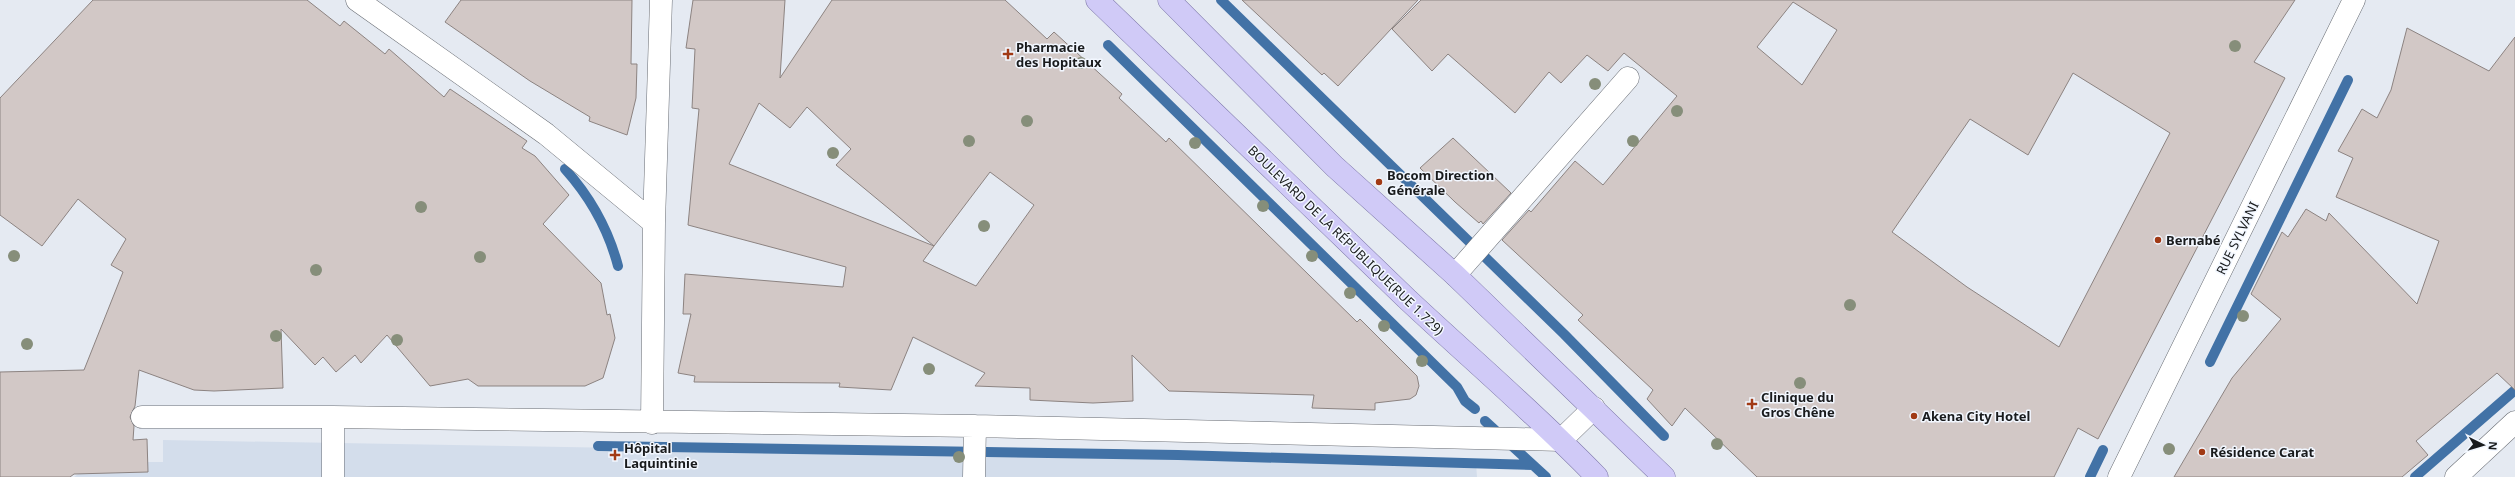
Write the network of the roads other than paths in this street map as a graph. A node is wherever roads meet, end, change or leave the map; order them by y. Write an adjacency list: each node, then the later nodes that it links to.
1 (357, 0): 7 (street)
2 (661, 0): 7 (street)
3 (1097, 0): 15 (main road, BOULEVARD DE LA RÉPUBLIQUE(RUE 1.729))
4 (1169, 0): 8 (main road)
5 (2354, 0): 20 (street, RUE SYLVANI)
6 (1628, 78): 8 (street)
7 (654, 223): 13 (street)
8 (1455, 275): 9 (main road)
9 (1594, 408): 15 (street); 19 (main road)
10 (142, 417): 11 (street)
11 (333, 417): 13 (street); 16 (street)
12 (2515, 422): 21 (street)
13 (652, 423): 14 (street)
14 (975, 426): 15 (street); 17 (street)
15 (1561, 440): 18 (main road, BOULEVARD DE LA RÉPUBLIQUE(RUE 1.729))
16 (333, 477)
17 (974, 477)
18 (1597, 477)
19 (1664, 477)
20 (2119, 477)
21 (2456, 477)

